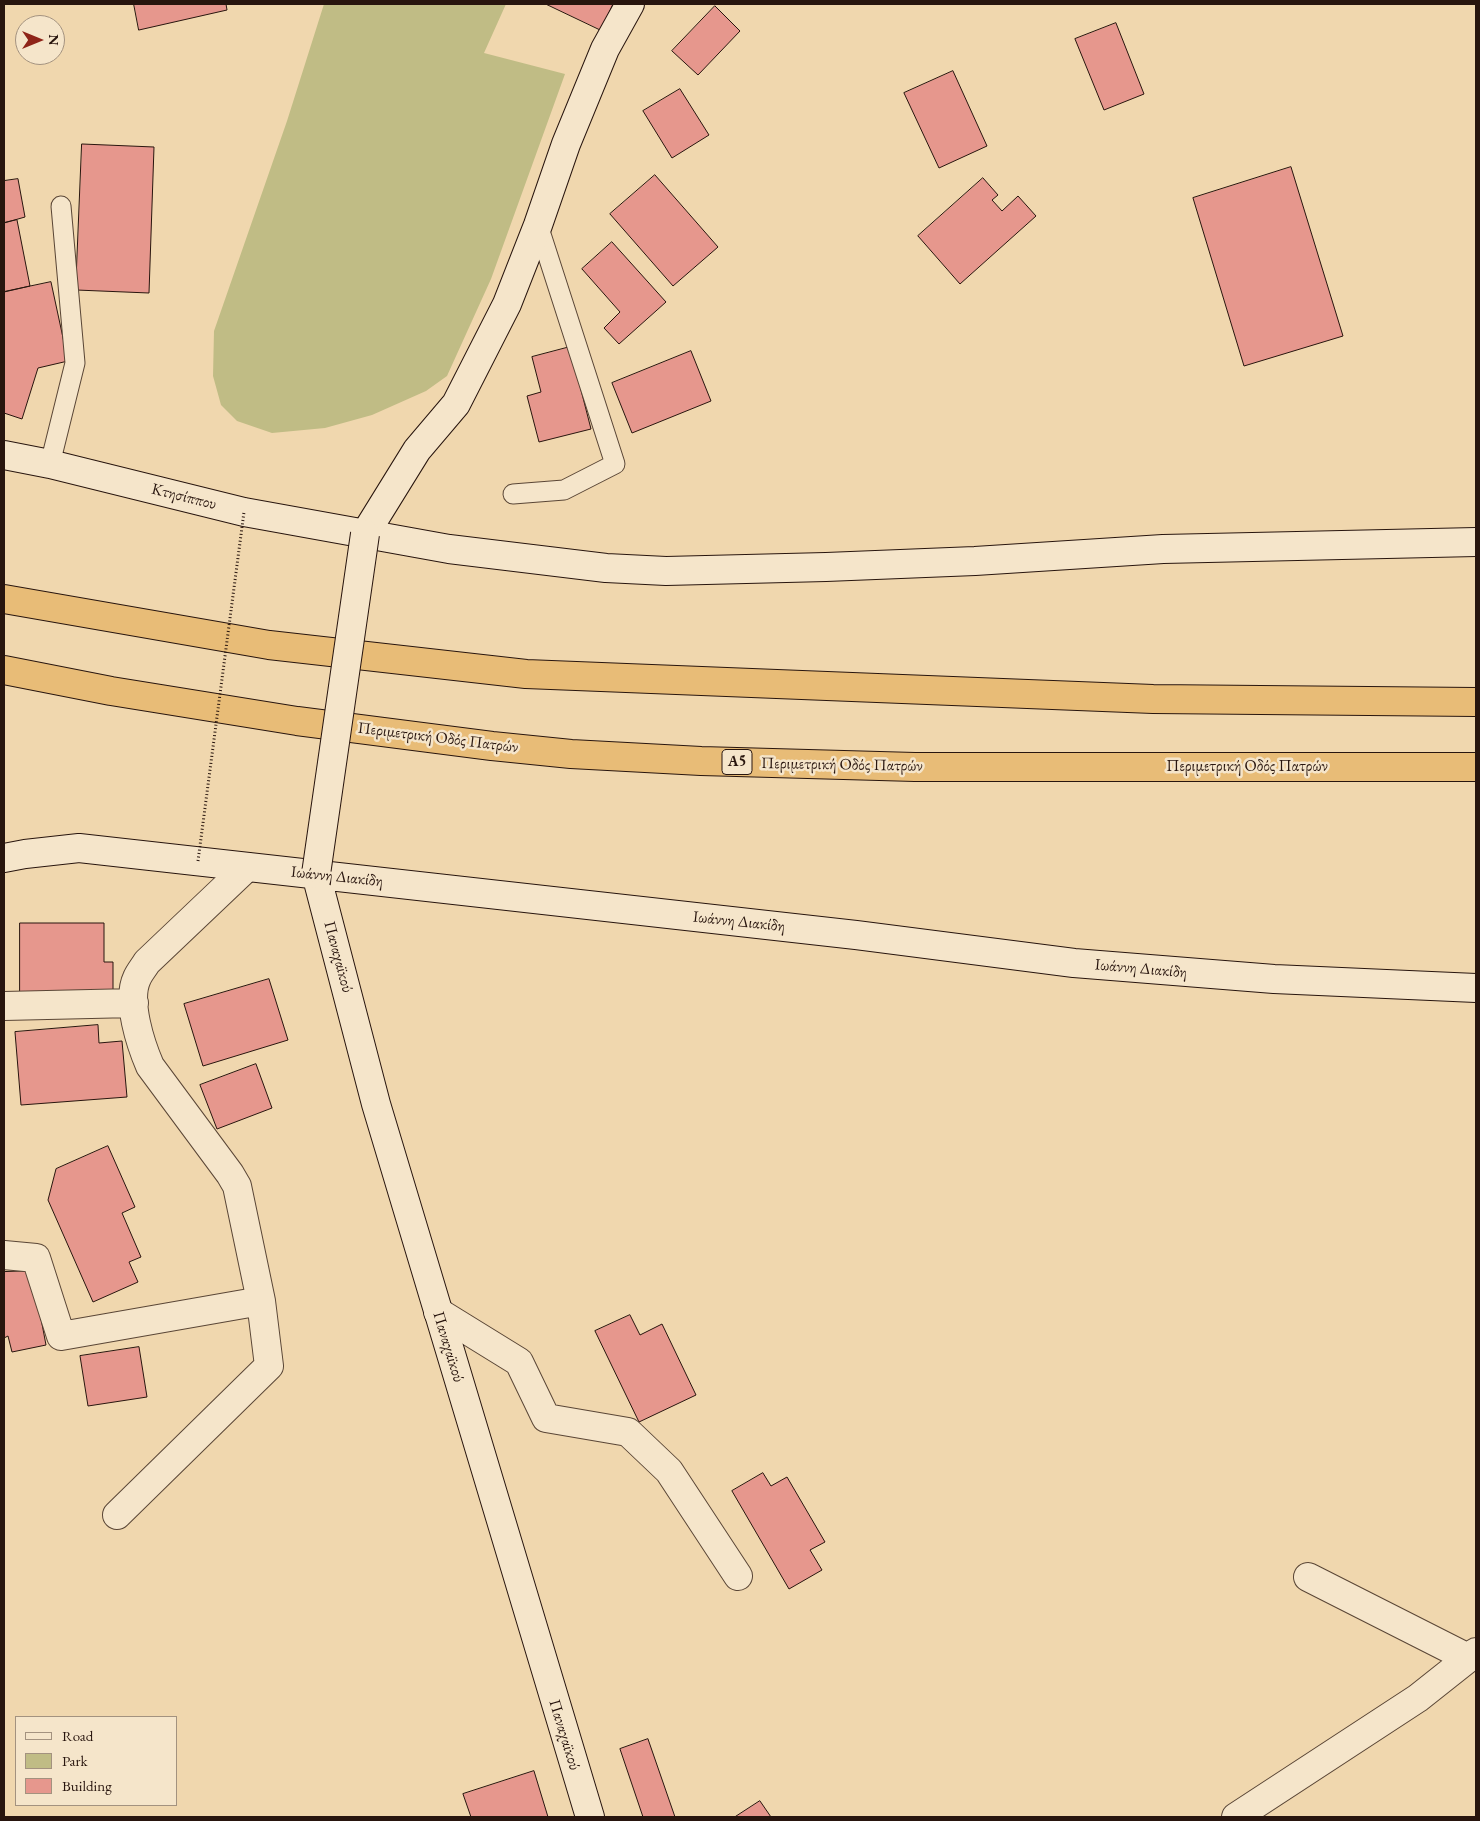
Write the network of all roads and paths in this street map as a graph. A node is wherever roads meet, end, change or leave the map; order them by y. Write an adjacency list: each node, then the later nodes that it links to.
1 (630, 4): 3 (street)
2 (61, 206): 5 (lane)
3 (538, 225): 6 (lane); 8 (street)
4 (4, 455): 5 (street, Κτησίππου)
5 (50, 464): 7 (street, Κτησίππου)
6 (513, 494)
7 (244, 512): 8 (street, Κτησίππου); 15 (path, bridge)
8 (365, 534): 9 (street, Κτησίππου); 17 (street, bridge)
9 (1476, 542)
10 (4, 599): 12 (highway)
11 (4, 670): 13 (highway, Περιμετρική Οδός Πατρών / Α5)
12 (1476, 702)
13 (1476, 767)
14 (4, 858): 15 (street, Ιωάννη Διακίδη)
15 (198, 861): 16 (street, Ιωάννη Διακίδη)
16 (247, 867): 17 (street, Ιωάννη Διακίδη); 19 (street)
17 (316, 874): 18 (street, Ιωάννη Διακίδη); 23 (street, Παναχαϊκού)
18 (1476, 988)
19 (134, 1004): 20 (street); 22 (street)
20 (4, 1006)
21 (4, 1254): 22 (street)
22 (261, 1301): 24 (street)
23 (438, 1312): 25 (street); 28 (street, Παναχαϊκού)
24 (117, 1516)
25 (738, 1576)
26 (1308, 1576): 27 (street)
27 (1472, 1655): 29 (street)
28 (590, 1817)
29 (1236, 1817)

